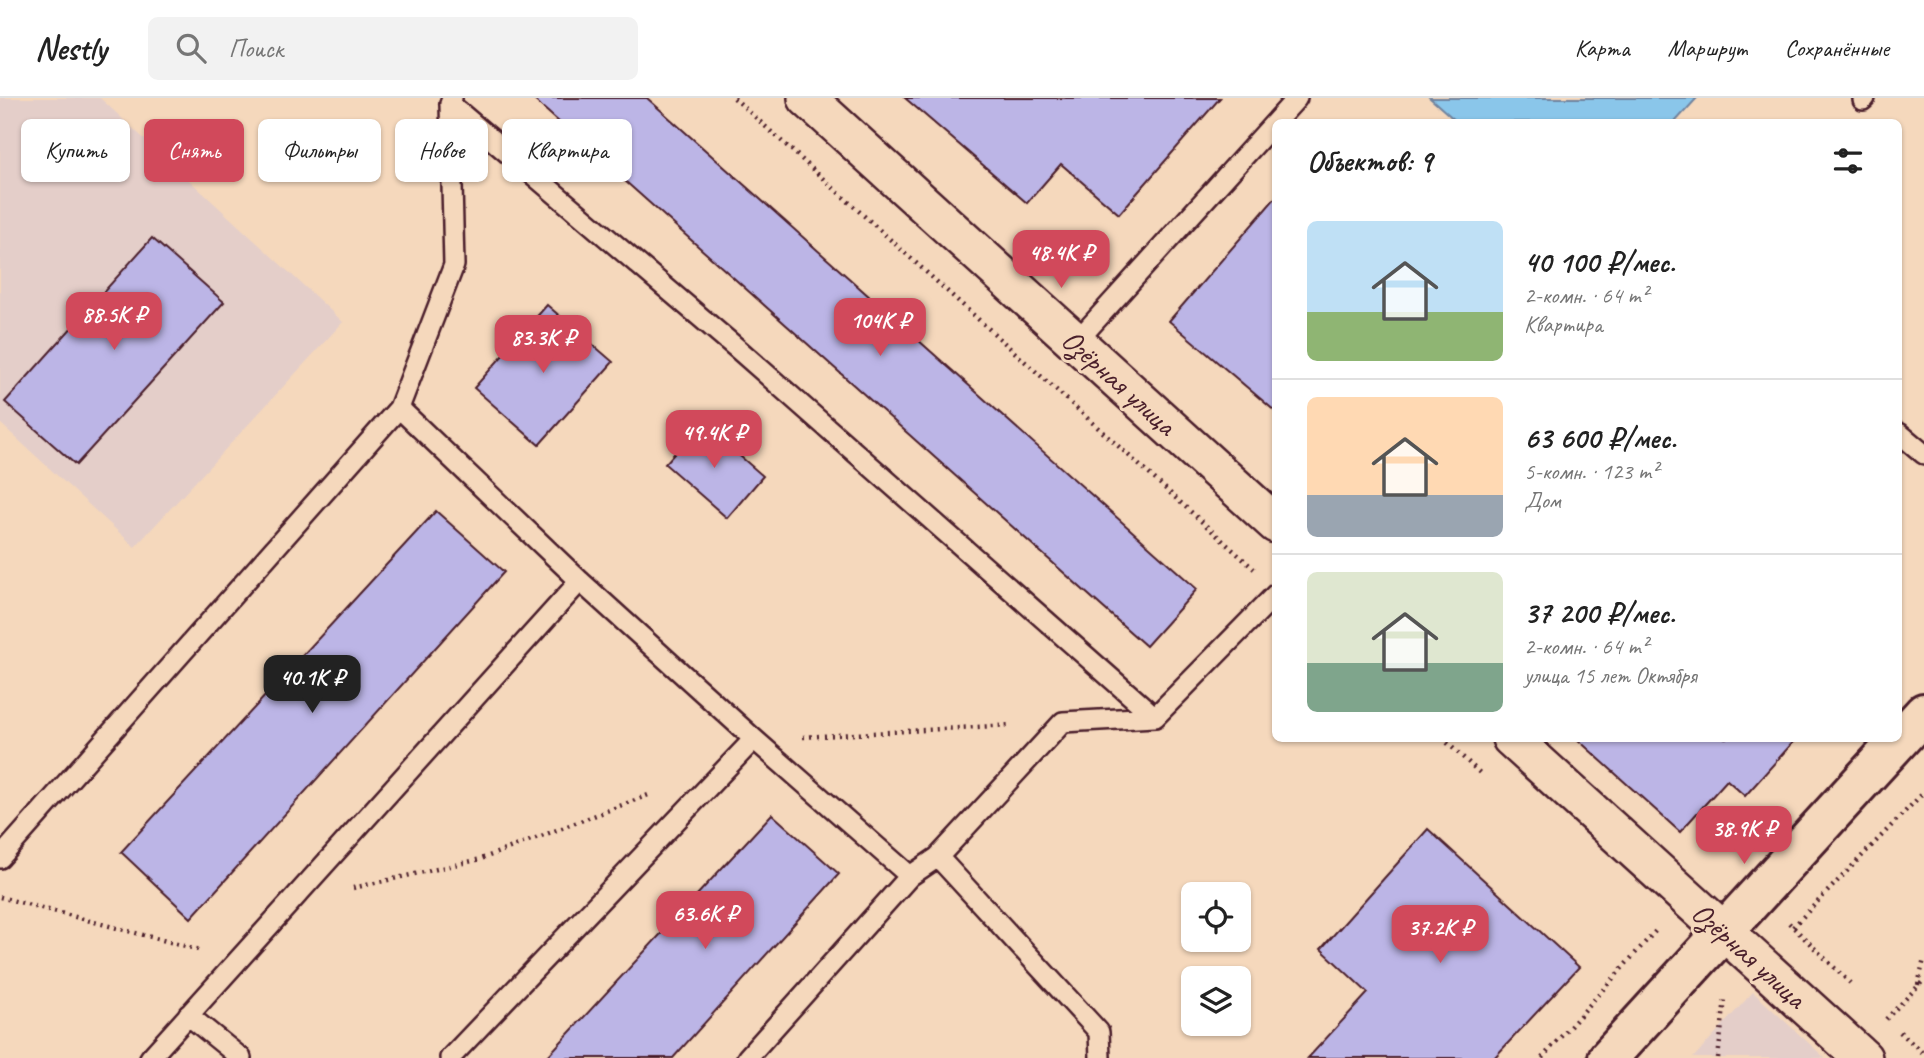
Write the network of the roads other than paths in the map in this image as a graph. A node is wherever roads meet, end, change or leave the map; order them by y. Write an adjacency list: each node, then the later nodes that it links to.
1 (807, 98): 6 (street, Озёрная улица)
2 (1297, 98): 4 (lane)
3 (451, 101): 7 (lane); 14 (lane)
4 (1278, 119)
5 (1272, 126): 6 (lane)
6 (1076, 342): 10 (street, Озёрная улица)
7 (400, 408): 11 (lane); 19 (lane)
8 (1902, 436): 9 (lane)
9 (1924, 454)
10 (1272, 520)
11 (580, 581): 16 (lane); 23 (lane)
12 (1272, 598): 14 (lane)
13 (1924, 713): 15 (street)
14 (1155, 717): 20 (lane)
15 (1902, 737)
16 (754, 739): 21 (lane); 26 (lane)
17 (1515, 742): 22 (street, Озёрная улица)
18 (1898, 742): 22 (street)
19 (0, 858)
20 (938, 858): 21 (lane); 28 (lane)
21 (910, 876): 27 (lane)
22 (1724, 932): 29 (street); 30 (street, Озёрная улица)
23 (188, 1015): 24 (lane); 25 (lane)
24 (150, 1058)
25 (241, 1058)
26 (450, 1058)
27 (747, 1058)
28 (1100, 1058)
29 (1608, 1058)
30 (1863, 1058)

